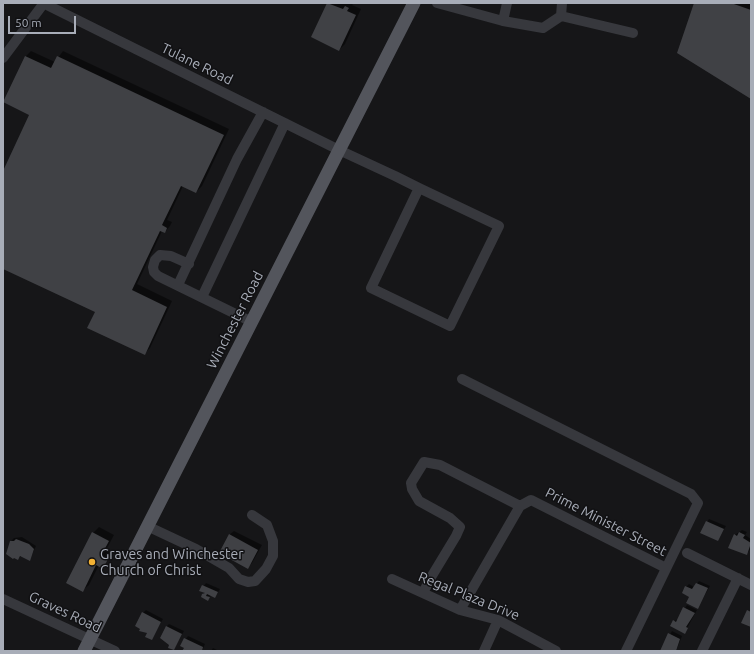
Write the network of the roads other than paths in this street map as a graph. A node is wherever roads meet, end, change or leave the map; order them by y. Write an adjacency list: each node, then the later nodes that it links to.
1 (43, 3): 10 (street); 11 (street, Tulane Road)
2 (414, 3): 13 (main road, Winchester Road)
3 (437, 3): 6 (street)
4 (507, 3): 8 (street)
5 (562, 3): 7 (street)
6 (461, 6): 8 (street)
7 (561, 16): 8 (street); 9 (street)
8 (503, 21)
9 (633, 33)
10 (3, 58)
11 (263, 112): 12 (street, Tulane Road); 15 (street)
12 (285, 123): 13 (street, Tulane Road); 17 (street)
13 (339, 150): 14 (street, Tulane Road); 18 (main road, Winchester Road)
14 (420, 188): 14 (street, Tulane Road)
15 (188, 264): 16 (street); 16 (street)
16 (178, 285): 17 (street)
17 (202, 297): 18 (street)
18 (252, 322): 22 (main road, Winchester Road)
19 (462, 379): 24 (street, Prime Minister Street)
20 (520, 506): 24 (street, Prime Minister Street); 28 (street); 30 (street)
21 (252, 516): 22 (street)
22 (148, 526): 32 (main road, Winchester Road)
23 (687, 553): 25 (street)
24 (666, 568): 37 (street)
25 (738, 578): 27 (street); 38 (street)
26 (392, 579): 28 (street, Regal Plaza Drive)
27 (751, 585)
28 (423, 593): 30 (street, Regal Plaza Drive)
29 (3, 599): 32 (street, Graves Road)
30 (460, 610): 31 (street, Regal Plaza Drive)
31 (498, 620): 35 (street); 36 (street, Regal Plaza Drive)
32 (90, 639): 33 (main road, Winchester Road); 34 (street, Graves Road)
33 (84, 651)
34 (115, 651)
35 (484, 651)
36 (556, 651)
37 (626, 651)
38 (702, 651)

